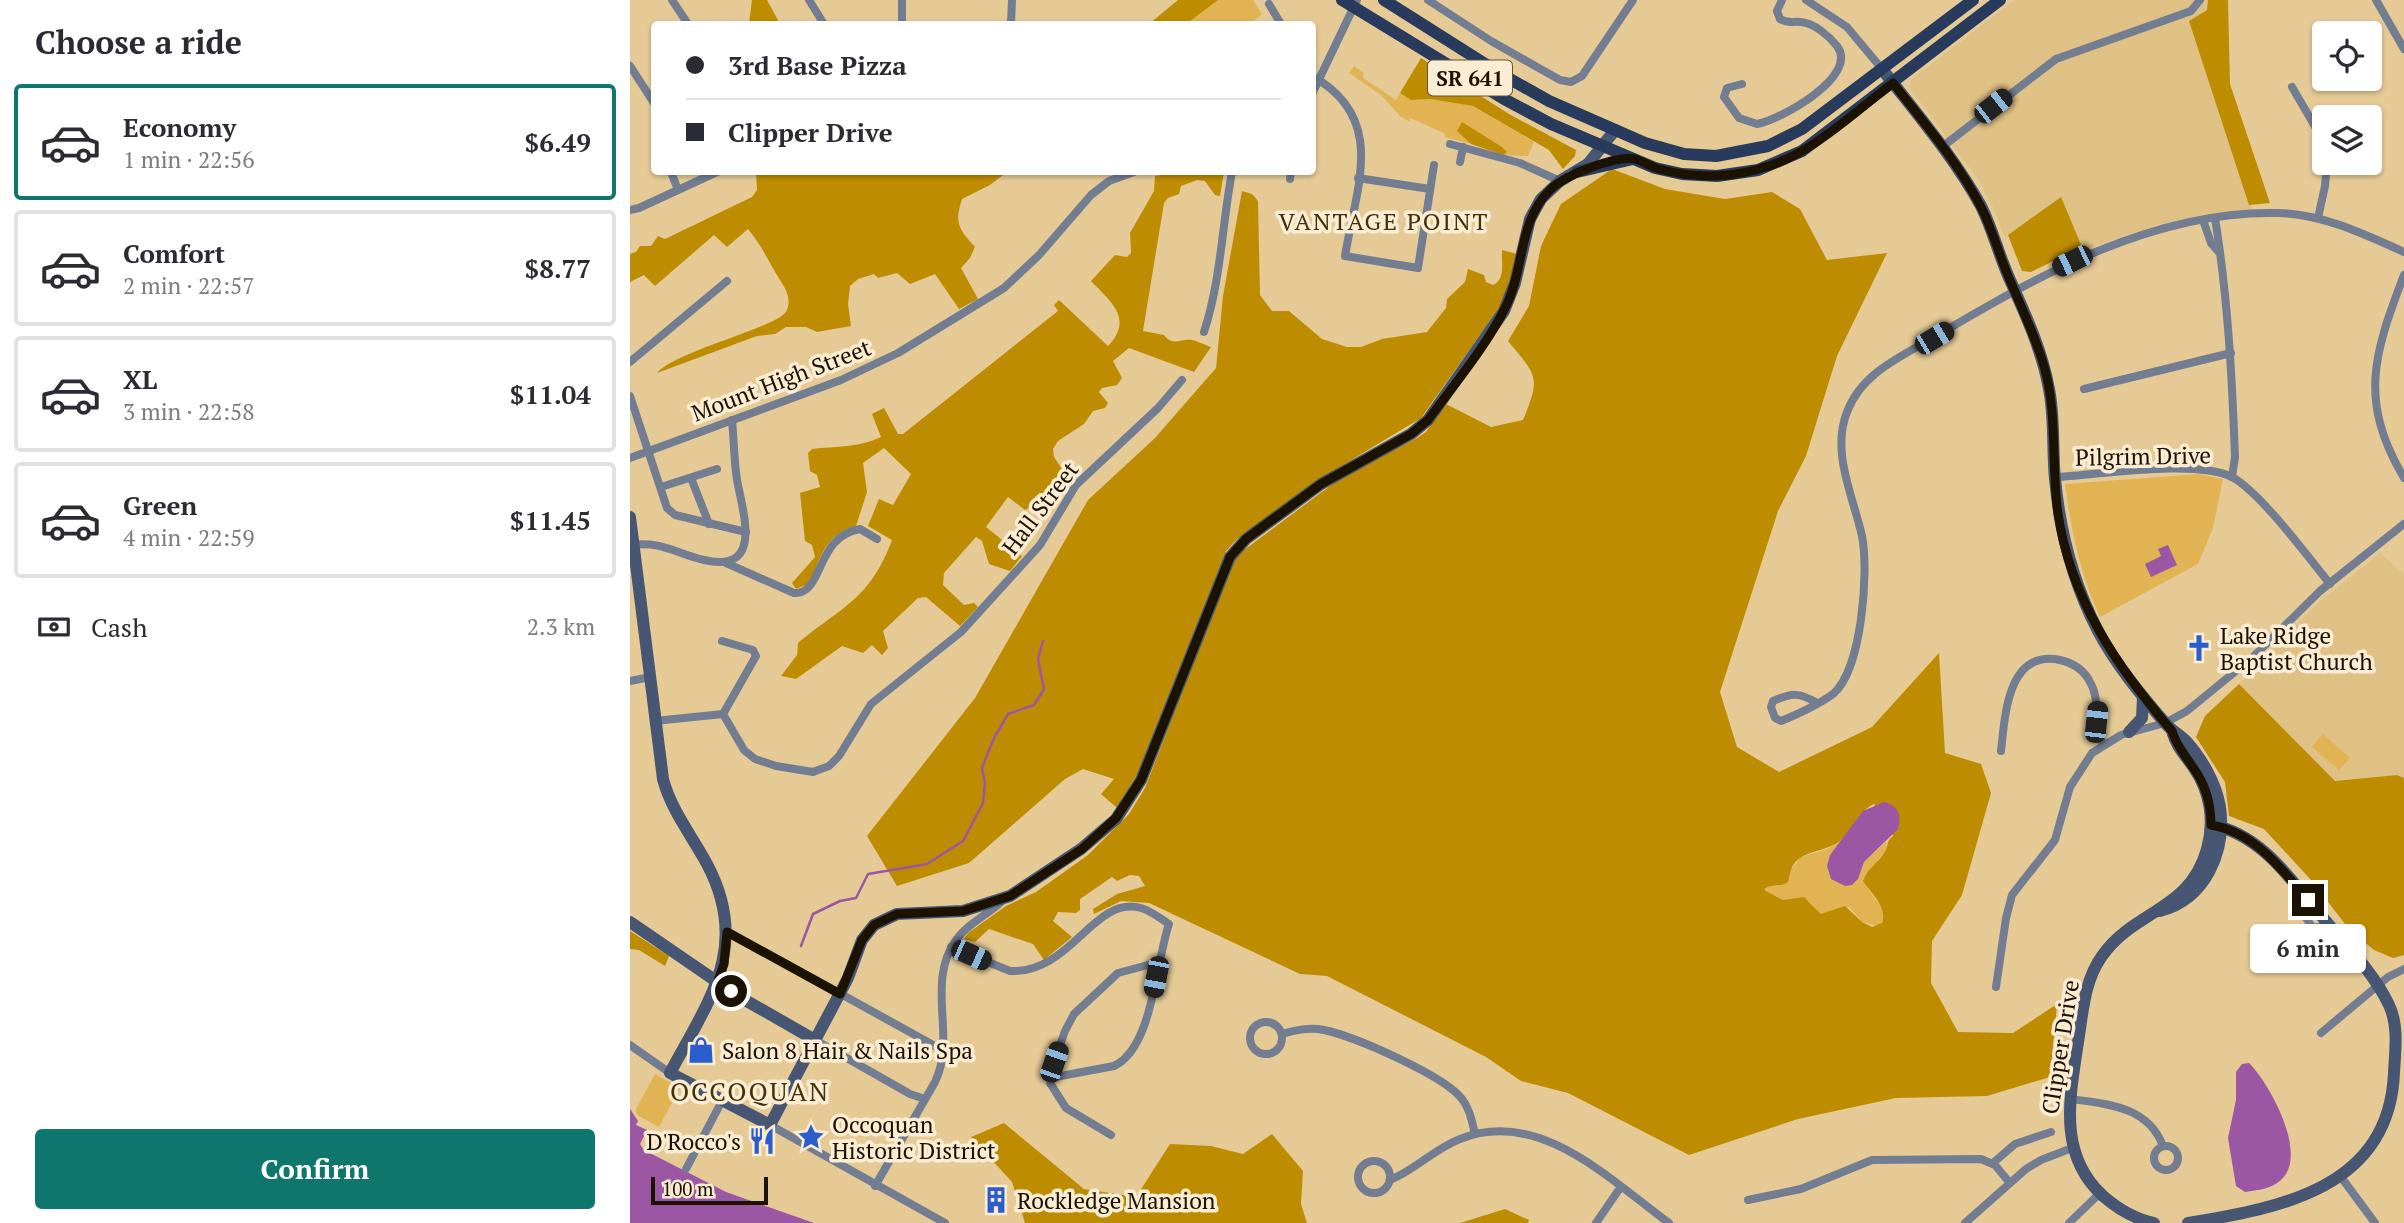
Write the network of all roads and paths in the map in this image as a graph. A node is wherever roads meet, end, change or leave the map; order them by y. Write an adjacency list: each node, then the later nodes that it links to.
1 (672, 0): 16 (street)
2 (809, 0): 17 (street)
3 (902, 0): 18 (street)
4 (1012, 0): 19 (street)
5 (1384, 0): 30 (main road, SR 641)
6 (1428, 0): 7 (street)
7 (1633, 0)
8 (1782, 0): 26 (street)
9 (1806, 0): 23 (street, Clipper Drive)
10 (1972, 0): 23 (main road, SR 641)
11 (2000, 0): 25 (main road, SR 641)
12 (2200, 0): 34 (street)
13 (2376, 0): 21 (street)
14 (1351, 2): 24 (street); 32 (main road, SR 641)
15 (1269, 4): 20 (street)
16 (686, 21)
17 (822, 21)
18 (902, 21)
19 (1011, 21)
20 (1279, 21)
21 (2404, 48)
22 (630, 66): 28 (street)
23 (1882, 69): 25 (street, Clipper Drive); 30 (main road, SR 641)
24 (1316, 78): 44 (street)
25 (1893, 83): 34 (street, Clipper Drive); 35 (main road, SR 641)
26 (1742, 85)
27 (2292, 87): 29 (street)
28 (651, 98)
29 (2312, 121)
30 (1615, 130): 32 (street)
31 (1450, 144): 33 (street)
32 (1603, 146): 35 (main road, SR 641); 38 (street)
33 (1463, 147): 36 (street); 45 (street)
34 (1942, 147): 56 (street, Clipper Drive)
35 (1633, 159): 38 (main road)
36 (1460, 162)
37 (1434, 165): 46 (street)
38 (1577, 172): 45 (street)
39 (672, 175): 47 (street)
40 (710, 175): 47 (street)
41 (1126, 175): 63 (street, Mount High Street)
42 (1232, 175): 57 (street)
43 (2326, 175): 50 (street)
44 (1358, 178): 46 (street); 46 (street)
45 (1560, 181): 92 (street)
46 (1430, 189)
47 (678, 190): 48 (street)
48 (630, 210)
49 (2215, 218): 50 (street); 51 (street); 52 (street)
50 (2318, 218): 53 (street)
51 (2203, 220): 52 (street); 56 (street)
52 (2218, 251): 58 (street)
53 (2404, 252)
54 (2404, 275): 70 (street)
55 (727, 281): 59 (street)
56 (2015, 290): 67 (street, Clipper Drive); 84 (street)
57 (1204, 332)
58 (2231, 353): 61 (street); 68 (street)
59 (630, 362)
60 (1182, 380): 85 (street, Hall Street)
61 (2084, 389)
62 (630, 396): 64 (street)
63 (732, 420): 64 (street, Mount High Street); 75 (street)
64 (648, 452): 65 (street, Mount High Street); 71 (street)
65 (630, 458)
66 (717, 469): 69 (street)
67 (2055, 477): 68 (street, Pilgrim Drive); 83 (street, Clipper Drive)
68 (2231, 477): 79 (street)
69 (691, 478): 71 (street); 73 (street)
70 (2404, 478)
71 (661, 487): 73 (street)
72 (630, 517): 77 (street)
73 (709, 524): 75 (street)
74 (2404, 524): 79 (street)
75 (746, 532): 78 (street)
76 (877, 539): 78 (street)
77 (633, 545): 78 (street); 81 (street)
78 (726, 563)
79 (2330, 584): 87 (street)
80 (722, 641): 85 (street)
81 (650, 677): 82 (street); 86 (street)
82 (630, 681)
83 (2143, 697): 87 (street, Clipper Drive); 88 (street)
84 (1817, 703): 84 (street)
85 (723, 714): 86 (street)
86 (656, 721): 94 (street)
87 (2169, 727): 88 (street); 91 (street, Clipper Drive)
88 (2129, 732): 89 (street)
89 (2103, 744): 90 (street); 100 (street)
90 (2001, 751)
91 (2216, 826): 99 (street); 111 (street, Clipper Drive)
92 (1004, 898): 95 (street); 101 (street)
93 (630, 922): 98 (street)
94 (727, 932): 98 (street); 101 (street)
95 (951, 947): 96 (street); 106 (street)
96 (1159, 962): 108 (street); 108 (street)
97 (2404, 969): 99 (street)
98 (718, 981): 104 (street); 107 (street)
99 (2378, 985): 102 (street); 120 (street)
100 (1996, 987)
101 (840, 994): 104 (street); 106 (street)
102 (2321, 1033)
103 (1282, 1034): 103 (street); 114 (street)
104 (815, 1040): 110 (street); 112 (street)
105 (630, 1045): 107 (street)
106 (944, 1051): 110 (street)
107 (670, 1073): 109 (street)
108 (1050, 1078): 115 (street)
109 (723, 1099): 112 (street); 119 (street)
110 (925, 1099): 123 (street)
111 (2070, 1099): 116 (street); 117 (street, Clipper Drive)
112 (770, 1125): 123 (street)
113 (2051, 1132): 118 (street)
114 (1475, 1134): 121 (street); 124 (street)
115 (1111, 1135)
116 (2163, 1146)
117 (2073, 1148): 122 (street); 125 (street, Clipper Drive)
118 (1993, 1163): 122 (street); 126 (street)
119 (685, 1169)
120 (2341, 1177): 133 (street); 134 (street)
121 (1390, 1180): 121 (street)
122 (2009, 1182): 130 (street)
123 (875, 1186): 127 (street)
124 (1620, 1188): 128 (street); 129 (street)
125 (2099, 1193): 131 (street); 132 (street, Clipper Drive)
126 (1748, 1199)
127 (944, 1223)
128 (1596, 1223)
129 (1669, 1223)
130 (1965, 1223)
131 (2069, 1223)
132 (2154, 1223)
133 (2188, 1223)
134 (2375, 1223)

